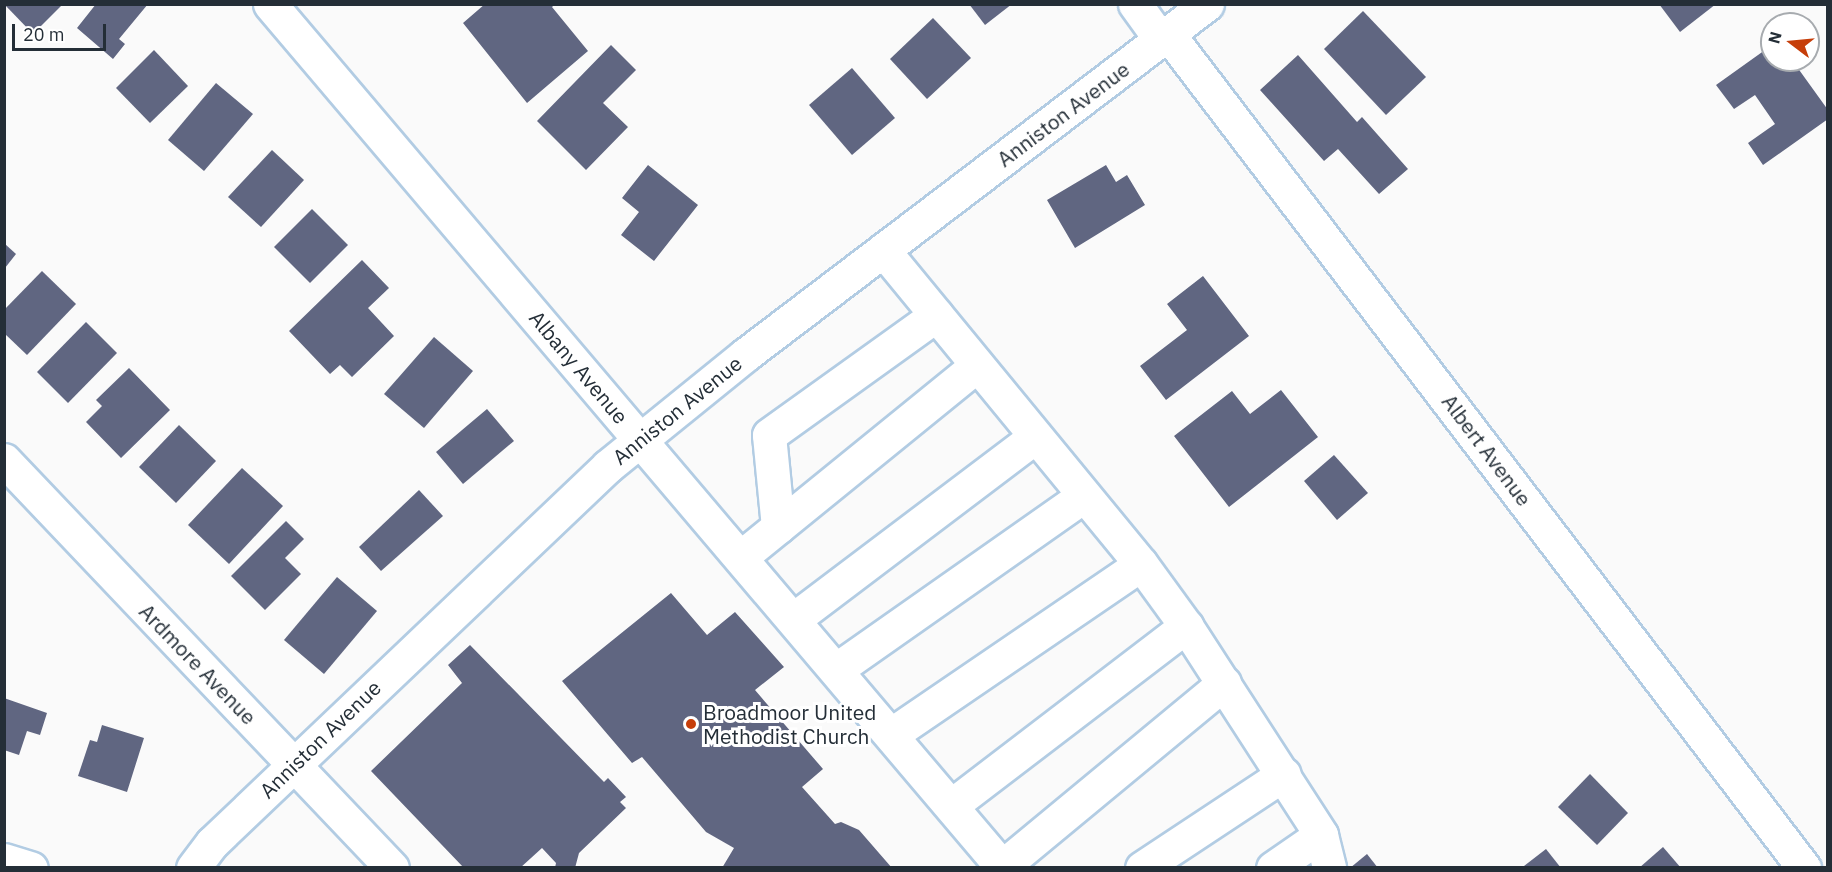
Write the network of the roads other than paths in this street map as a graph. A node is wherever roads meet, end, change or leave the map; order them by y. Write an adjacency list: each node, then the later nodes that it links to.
1 (270, 4): 9 (street, Albany Avenue)
2 (1135, 4): 4 (street, Albert Avenue)
3 (1207, 4): 4 (street, Anniston Avenue)
4 (1164, 37): 5 (street, Anniston Avenue); 32 (street, Albert Avenue)
5 (884, 250): 6 (street); 9 (street, Anniston Avenue)
6 (936, 315): 7 (street); 12 (street)
7 (977, 365): 8 (street); 12 (street)
8 (1035, 437): 11 (street); 15 (street)
9 (641, 439): 13 (street, Albany Avenue); 20 (street, Anniston Avenue)
10 (4, 460): 20 (street, Ardmore Avenue)
11 (1083, 496): 14 (street); 17 (street)
12 (778, 527): 13 (street)
13 (741, 557): 15 (street, Albany Avenue)
14 (1141, 564): 16 (street); 19 (street)
15 (794, 619): 17 (street, Albany Avenue)
16 (1186, 626): 18 (street); 22 (street)
17 (837, 669): 19 (street, Albany Avenue)
18 (1224, 683): 21 (street); 28 (street)
19 (892, 734): 22 (street, Albany Avenue)
20 (293, 765): 26 (street, Anniston Avenue); 27 (street, Ardmore Avenue)
21 (1284, 774): 23 (street); 29 (street)
22 (952, 805): 28 (street, Albany Avenue)
23 (1321, 835): 30 (street); 31 (street)
24 (4, 860): 25 (street)
25 (31, 867)
26 (193, 867)
27 (392, 867)
28 (1003, 867)
29 (1142, 867)
30 (1273, 867)
31 (1329, 867)
32 (1804, 867)

